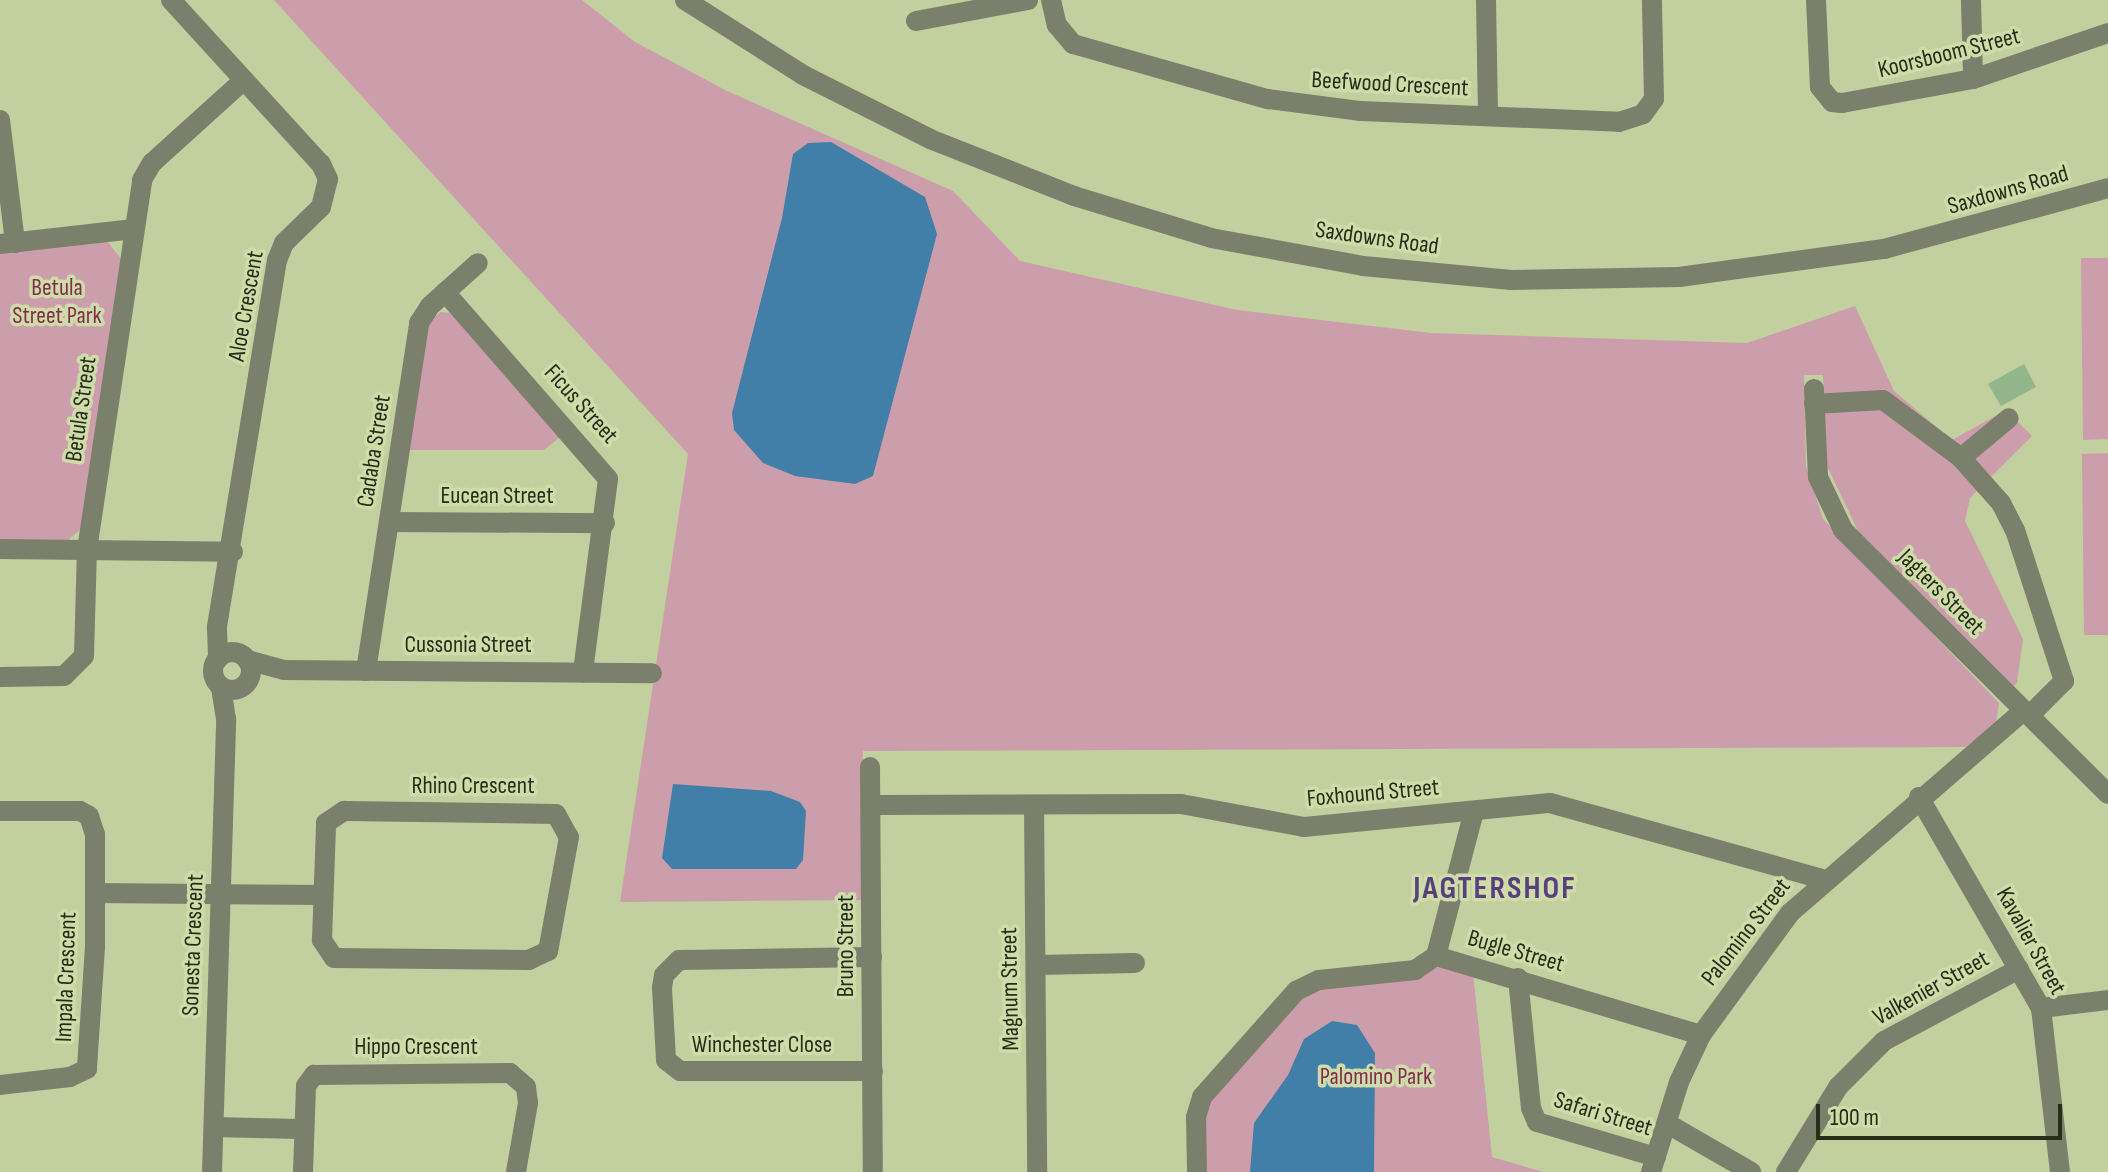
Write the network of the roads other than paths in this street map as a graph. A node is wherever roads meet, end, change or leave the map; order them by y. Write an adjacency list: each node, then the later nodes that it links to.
1 (171, 0): 12 (street, Aloe Crescent)
2 (685, 0): 15 (street, Saxdowns Road)
3 (1028, 0): 9 (street)
4 (1051, 0): 13 (street, Beefwood Crescent)
5 (1486, 0): 13 (street)
6 (1652, 0): 13 (street, Beefwood Crescent)
7 (1816, 0): 11 (street, Koorsboom Street)
8 (1971, 0): 11 (street)
9 (916, 21)
10 (2108, 33): 11 (street, Koorsboom Street)
11 (1973, 79)
12 (244, 80): 16 (street, Betula Street); 26 (street, Aloe Crescent)
13 (1488, 115)
14 (0, 120): 17 (street)
15 (2108, 188)
16 (134, 229): 17 (street); 25 (street, Betula Street)
17 (8, 244)
18 (478, 263): 19 (street, Cadaba Street)
19 (445, 292): 22 (street, Cadaba Street); 23 (street, Ficus Street)
20 (2009, 418): 21 (street)
21 (1961, 458): 32 (street, Palomino Street); 32 (street, Jagters Street)
22 (389, 522): 23 (street, Eucean Street); 28 (street, Cadaba Street)
23 (605, 523): 29 (street, Ficus Street)
24 (0, 549): 25 (street)
25 (87, 550): 26 (street); 31 (street, Betula Street)
26 (233, 552): 27 (street, Aloe Crescent)
27 (235, 671): 28 (street, Cussonia Street); 43 (street, Sonesta Crescent)
28 (366, 671): 29 (street, Cussonia Street)
29 (583, 672): 30 (street, Cussonia Street)
30 (652, 673)
31 (0, 677)
32 (2026, 713): 34 (street, Jagters Street); 35 (street, Palomino Street)
33 (870, 767): 36 (street, Bruno Street)
34 (2108, 794)
35 (1919, 797): 40 (street, Palomino Street); 48 (street, Kavalier Street)
36 (871, 805): 37 (street, Foxhound Street); 45 (street, Bruno Street)
37 (1034, 805): 39 (street, Foxhound Street); 47 (street, Magnum Street)
38 (0, 811): 41 (street, Impala Crescent)
39 (1474, 811): 40 (street, Foxhound Street); 44 (street)
40 (1823, 879): 52 (street, Palomino Street)
41 (95, 893): 43 (street, Impala Crescent); 54 (street, Impala Crescent)
42 (322, 895): 42 (street, Rhino Crescent); 43 (street)
43 (221, 896): 56 (street, Sonesta Crescent)
44 (1436, 956): 49 (street, Bugle Street); 65 (street, Bugle Street)
45 (872, 957): 53 (street, Bruno Street); 53 (street, Winchester Close)
46 (1135, 963): 47 (street)
47 (1036, 965): 64 (street, Magnum Street)
48 (2019, 969): 51 (street, Kavalier Street); 67 (street, Valkenier Street)
49 (1518, 978): 52 (street, Bugle Street); 58 (street, Safari Street)
50 (2108, 1000): 51 (street)
51 (2041, 1008): 59 (street, Kavalier Street)
52 (1701, 1035): 55 (street, Palomino Street)
53 (873, 1071): 63 (street, Bruno Street)
54 (0, 1085)
55 (1668, 1124): 58 (street, Palomino Street); 66 (street)
56 (214, 1127): 57 (street); 60 (street, Sonesta Crescent)
57 (302, 1129): 61 (street, Hippo Crescent); 62 (street, Hippo Crescent)
58 (1654, 1164)
59 (2065, 1170)
60 (212, 1172)
61 (303, 1172)
62 (516, 1172)
63 (873, 1172)
64 (1037, 1172)
65 (1197, 1172)
66 (1751, 1172)
67 (1786, 1172)

